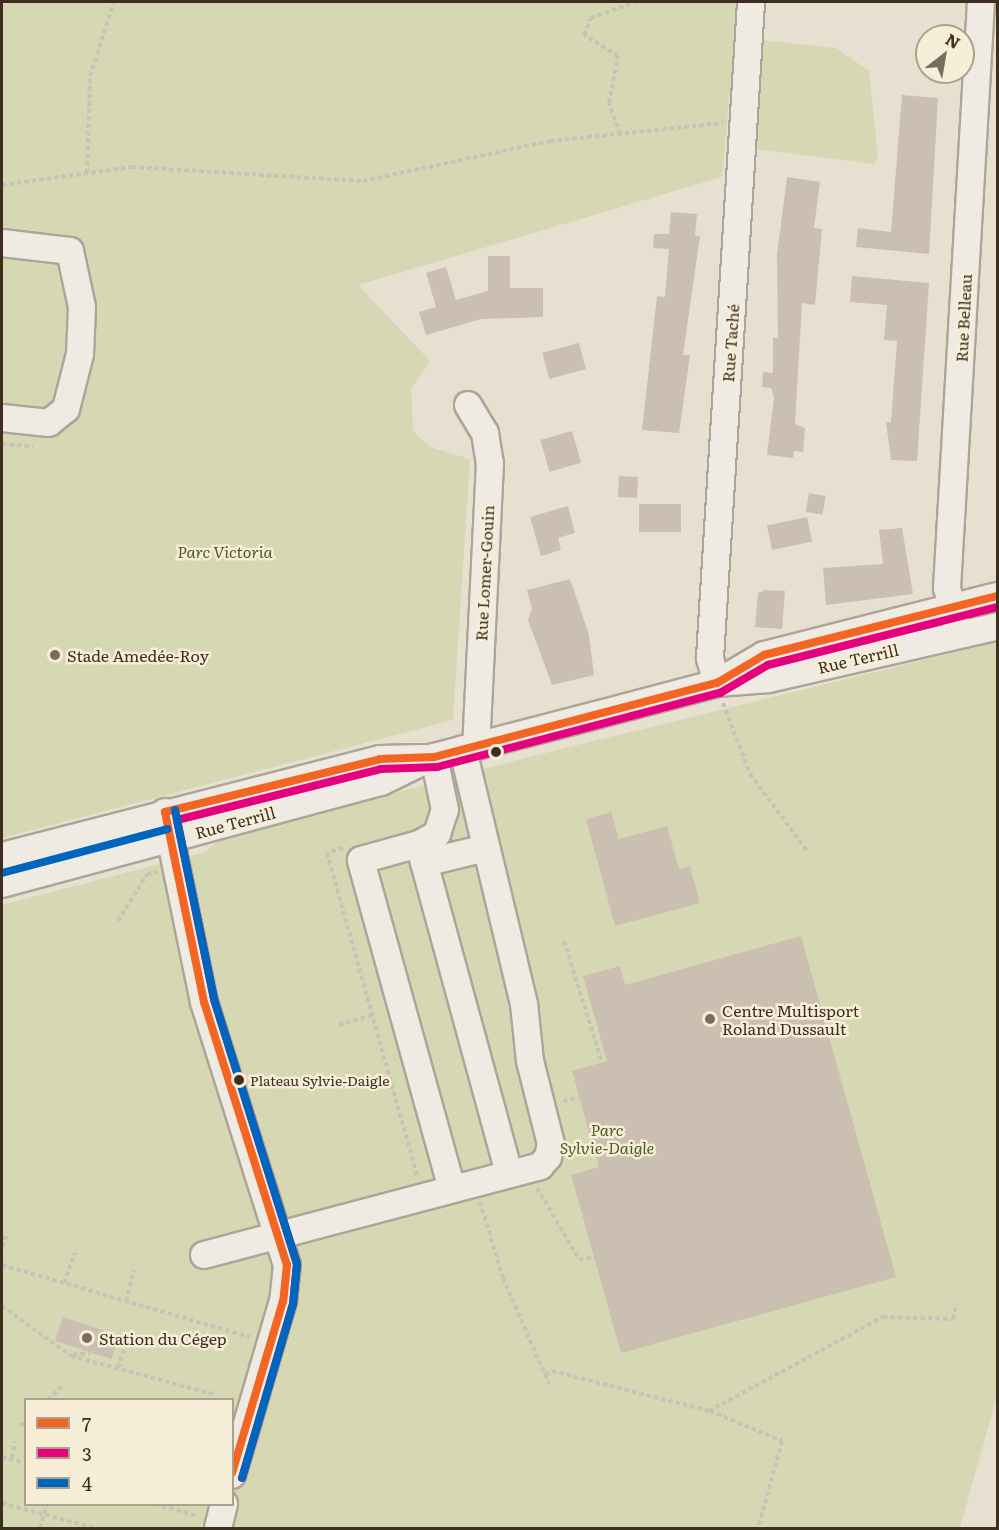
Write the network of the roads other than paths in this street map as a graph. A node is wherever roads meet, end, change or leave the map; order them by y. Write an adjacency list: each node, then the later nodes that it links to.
1 (751, 2): 10 (street, Rue Taché)
2 (981, 2): 7 (street, Rue Belleau)
3 (2, 243): 5 (street)
4 (468, 405): 11 (street, Rue Lomer-Gouin)
5 (2, 418)
6 (998, 596): 7 (street, Rue Terrill)
7 (952, 606): 9 (street, Rue Belleau); 10 (street, Rue Terrill)
8 (998, 626): 9 (street, Rue Terrill)
9 (959, 634): 10 (street, Rue Terrill)
10 (717, 683): 11 (street, Rue Terrill)
11 (470, 748): 12 (street, Rue Terrill); 15 (street, Rue Lomer-Gouin)
12 (432, 758): 13 (street, Rue Terrill); 14 (street, Rue Terrill); 16 (street)
13 (165, 812): 14 (street); 17 (street, Rue Terrill)
14 (170, 839): 18 (street, Rue Terrill); 21 (street)
15 (486, 848): 16 (street); 19 (street, Rue Lomer-Gouin)
16 (421, 854): 19 (street); 20 (street)
17 (2, 856)
18 (2, 884)
19 (518, 1172): 20 (street)
20 (463, 1186): 21 (street)
21 (280, 1235): 22 (street); 23 (street)
22 (204, 1255)
23 (234, 1468)
24 (222, 1506): 25 (street)
25 (208, 1522)

